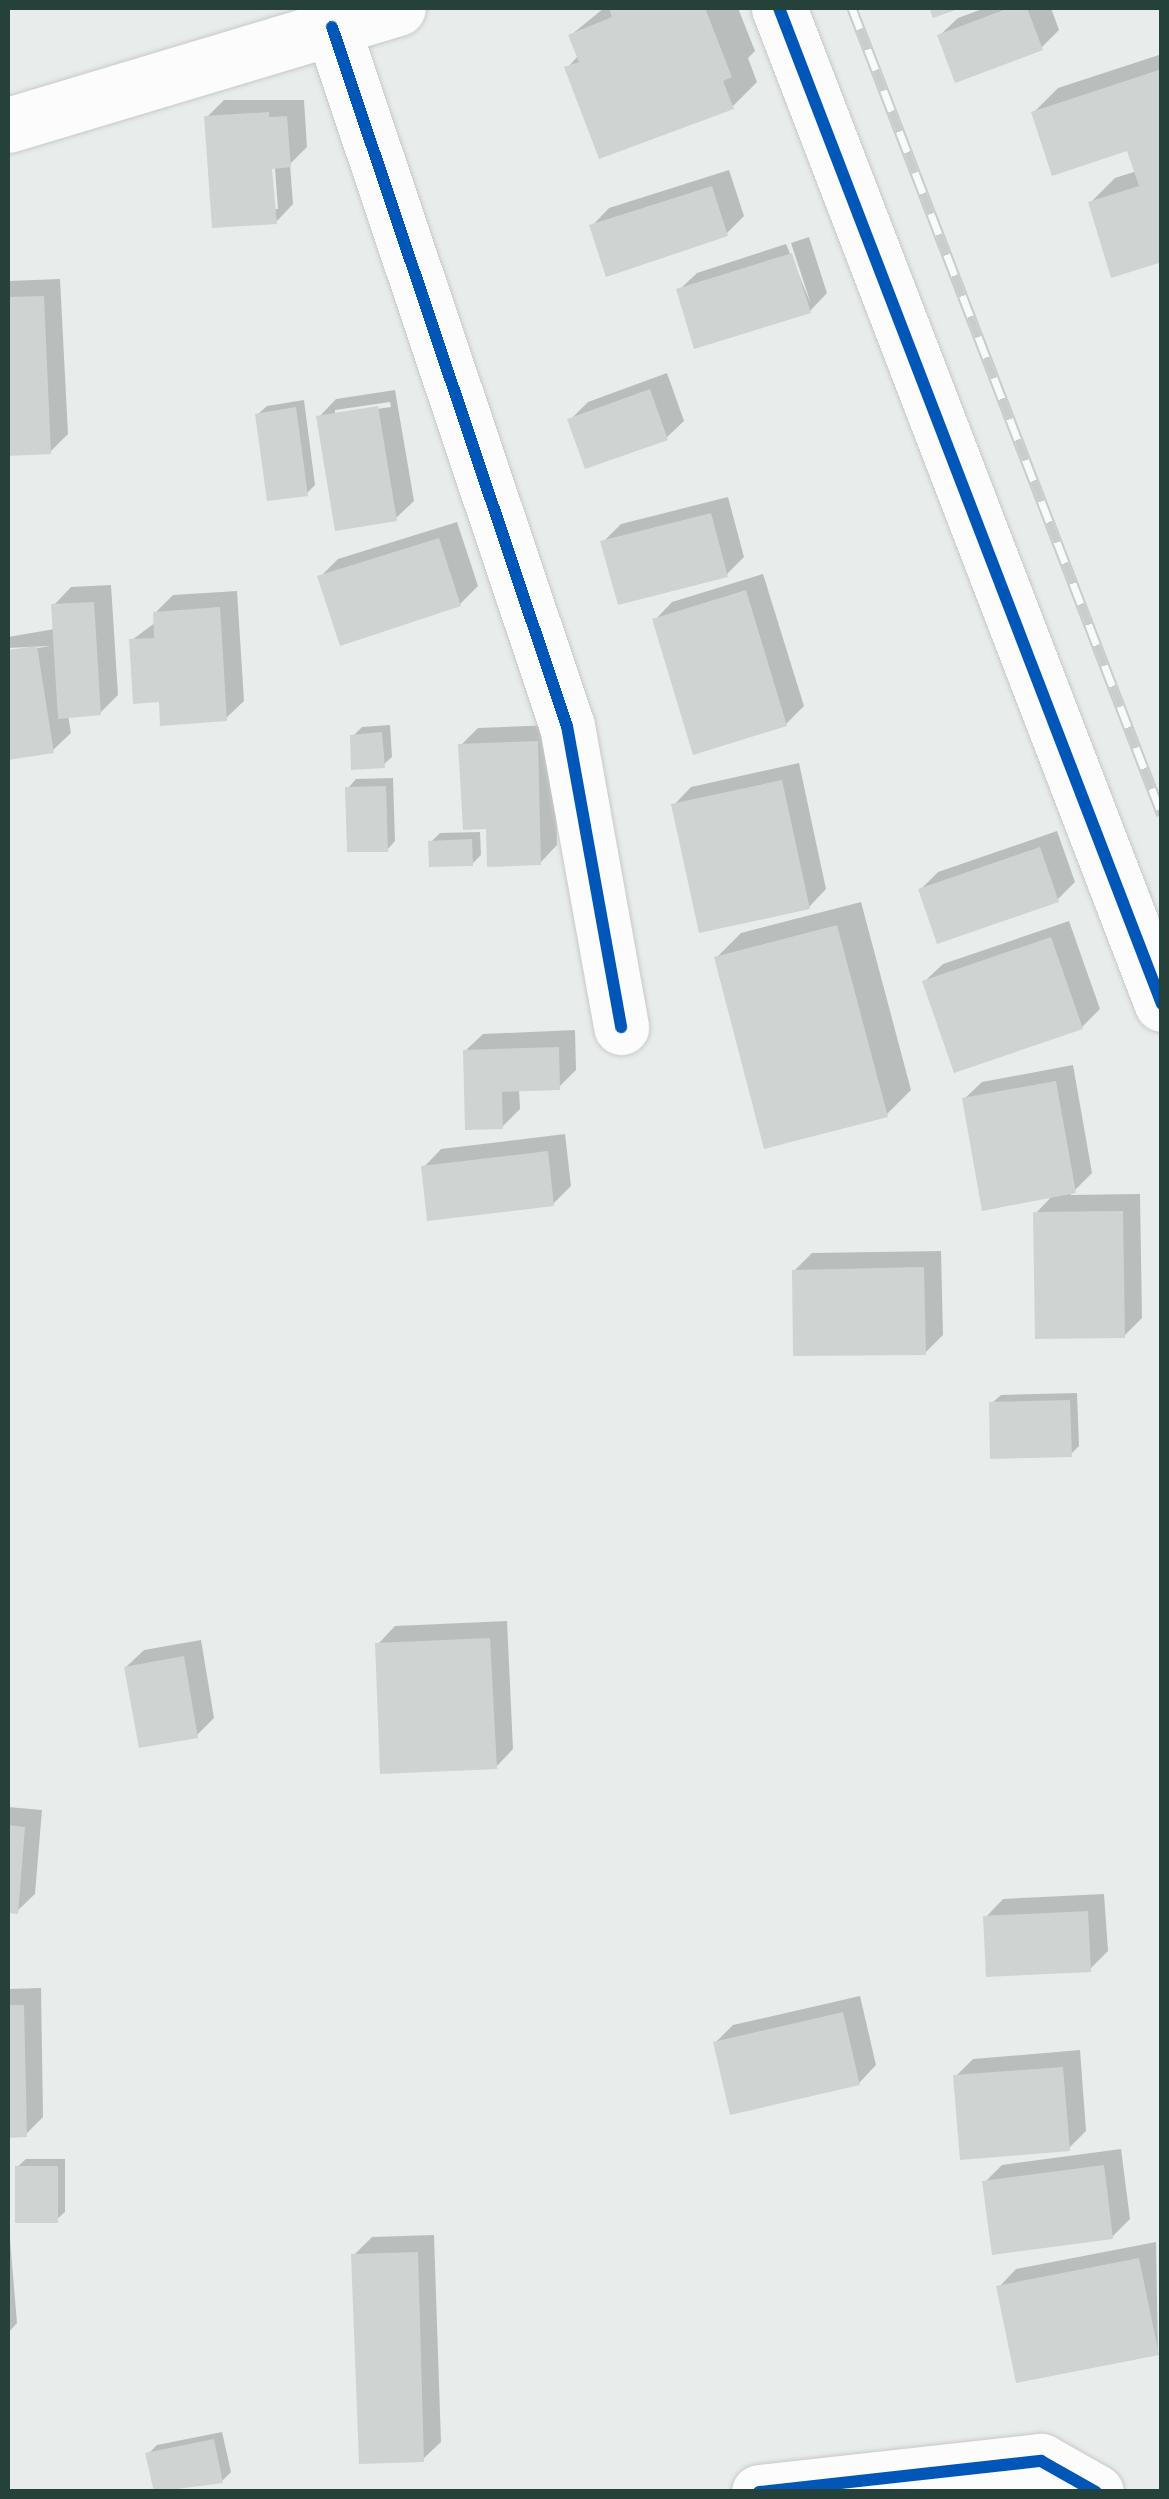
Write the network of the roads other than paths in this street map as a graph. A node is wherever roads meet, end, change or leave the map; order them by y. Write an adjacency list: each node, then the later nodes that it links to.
1 (398, 8): 3 (street)
2 (779, 8): 5 (street)
3 (332, 27): 4 (street); 6 (street)
4 (8, 125)
5 (1162, 1004)
6 (621, 1027)
7 (772, 2491): 8 (street)
8 (1096, 2492)

